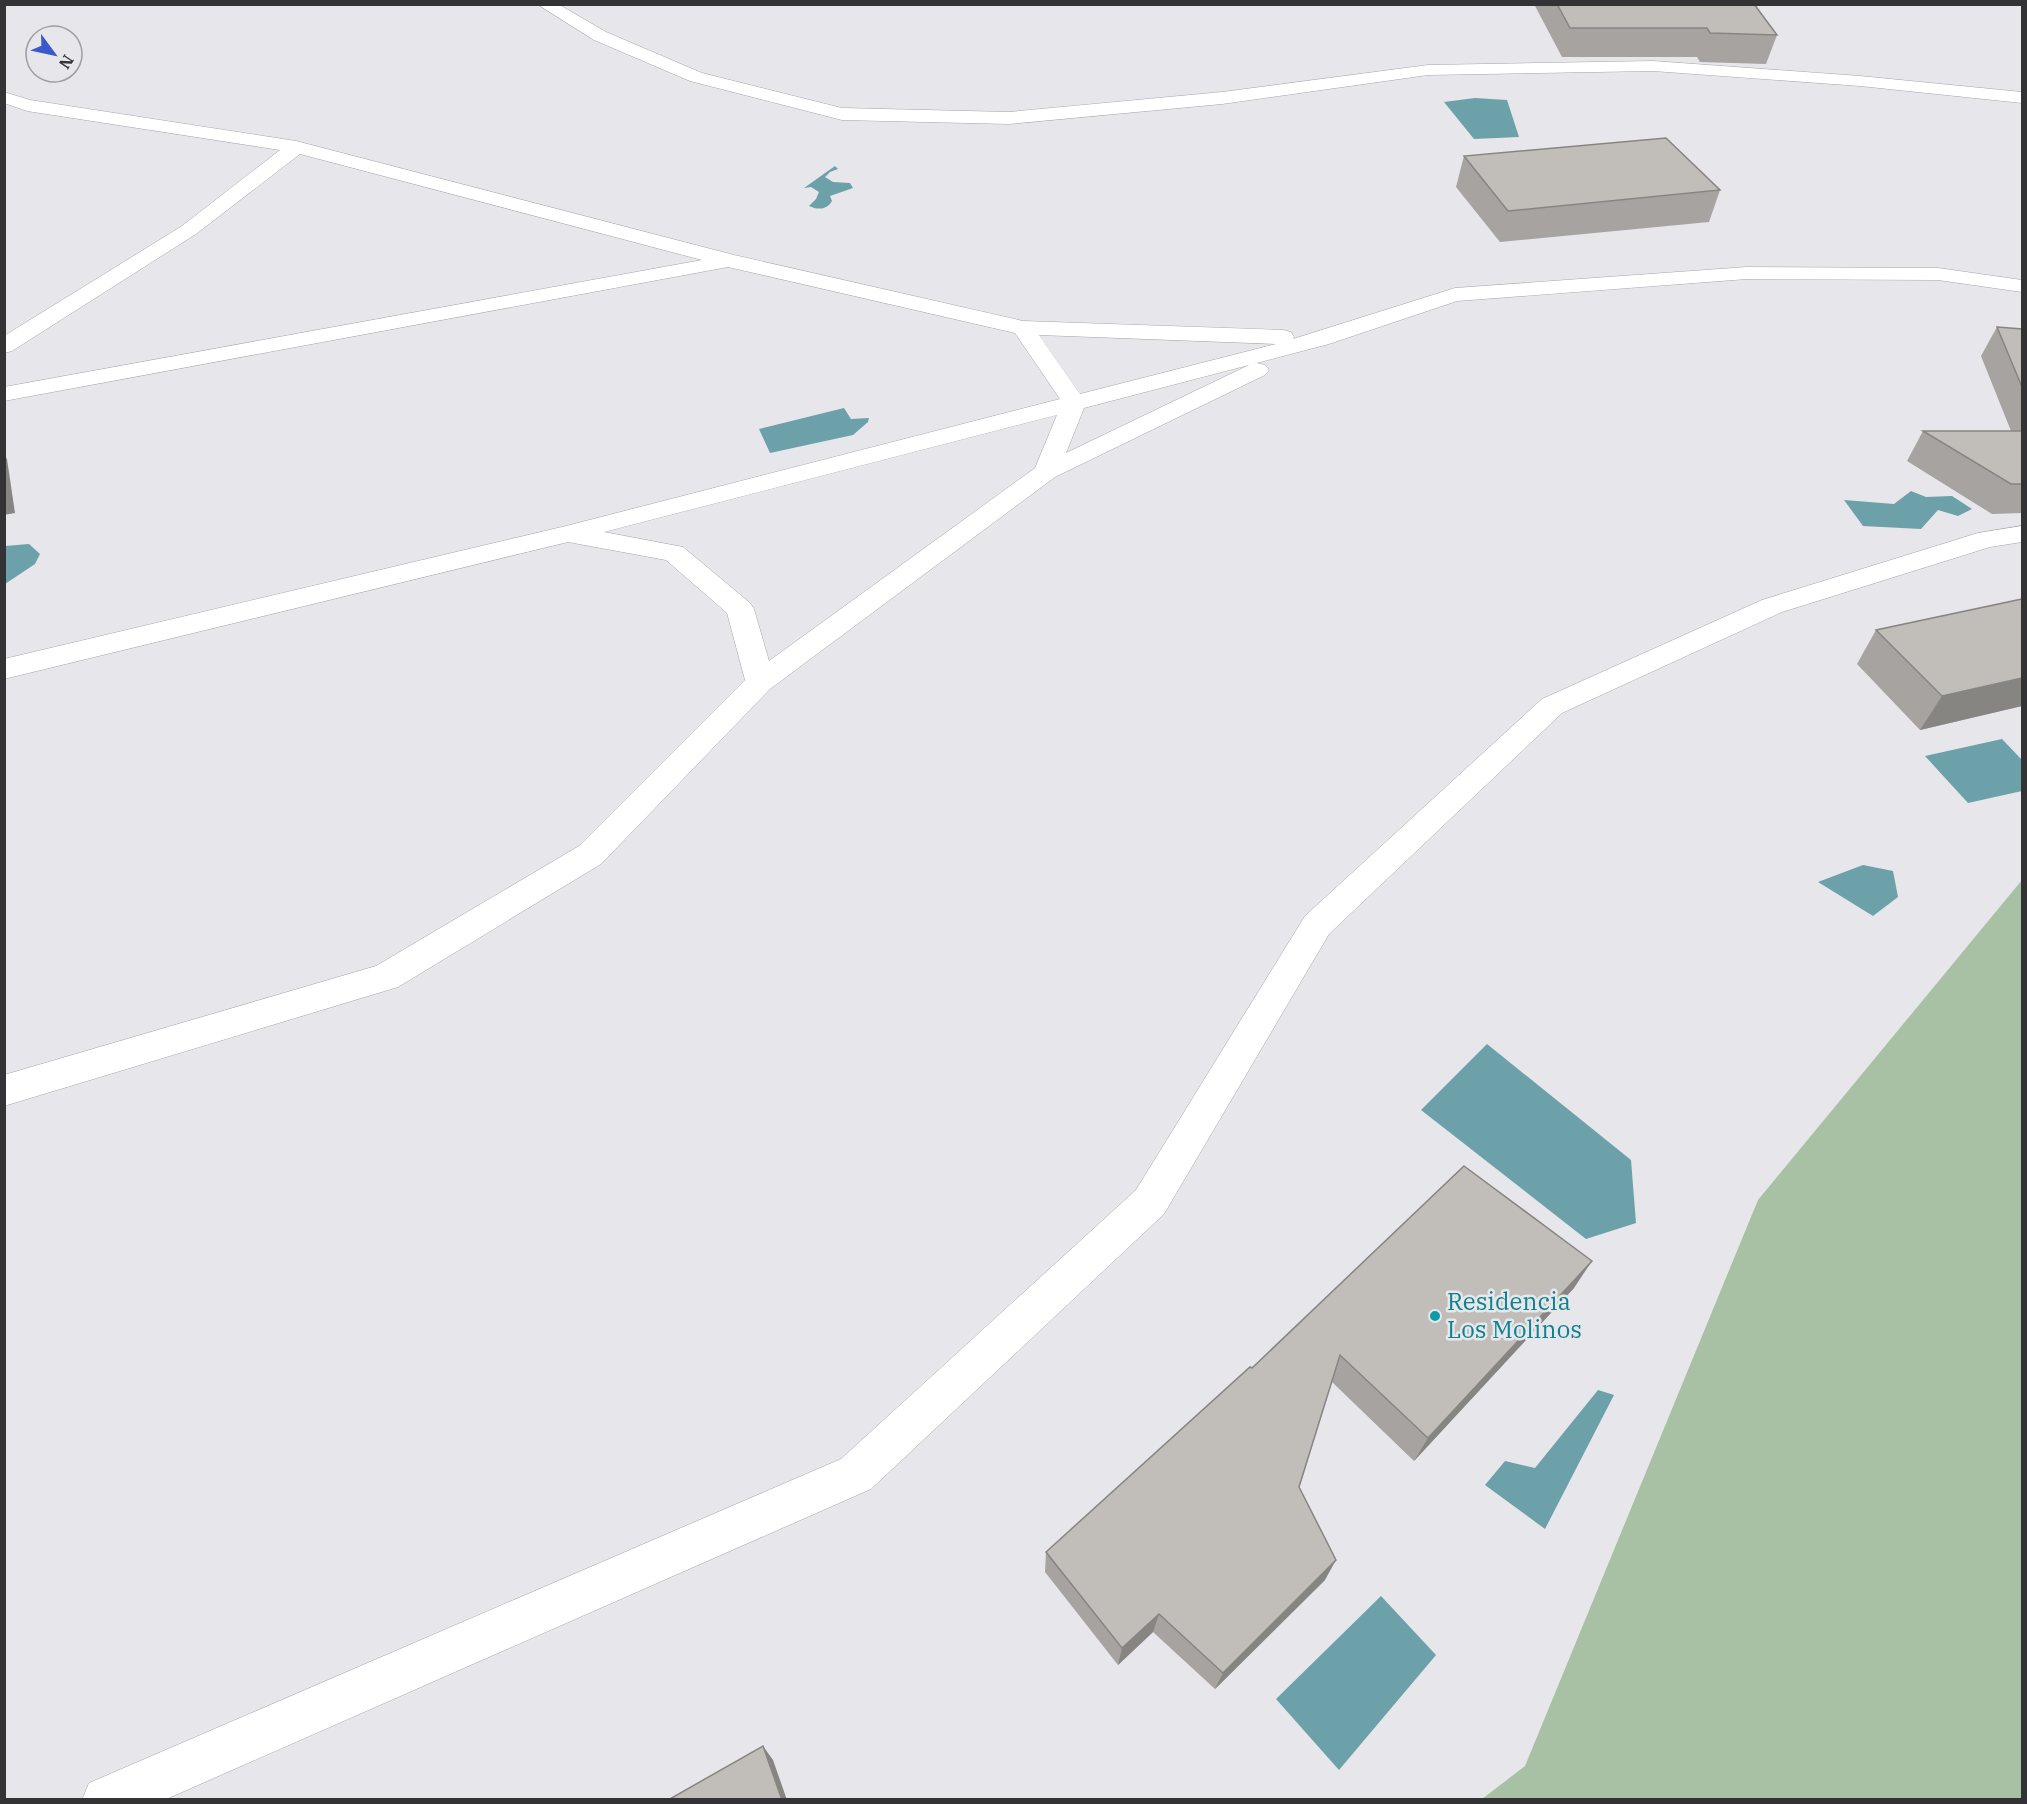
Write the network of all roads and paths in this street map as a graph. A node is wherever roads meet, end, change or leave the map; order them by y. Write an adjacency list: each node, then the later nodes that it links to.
1 (545, 4): 3 (street)
2 (4, 97): 4 (street)
3 (2022, 98)
4 (296, 147): 5 (street); 9 (street)
5 (731, 261): 7 (street); 10 (street)
6 (2022, 286): 8 (street)
7 (1023, 328): 8 (street); 11 (street)
8 (1321, 339): 11 (street); 12 (street)
9 (4, 346)
10 (4, 394)
11 (1074, 402): 12 (street); 13 (street)
12 (1046, 472): 16 (street)
13 (566, 534): 15 (street); 16 (street)
14 (2022, 534): 18 (street)
15 (4, 669)
16 (760, 682): 17 (street)
17 (4, 1091)
18 (106, 1800)

